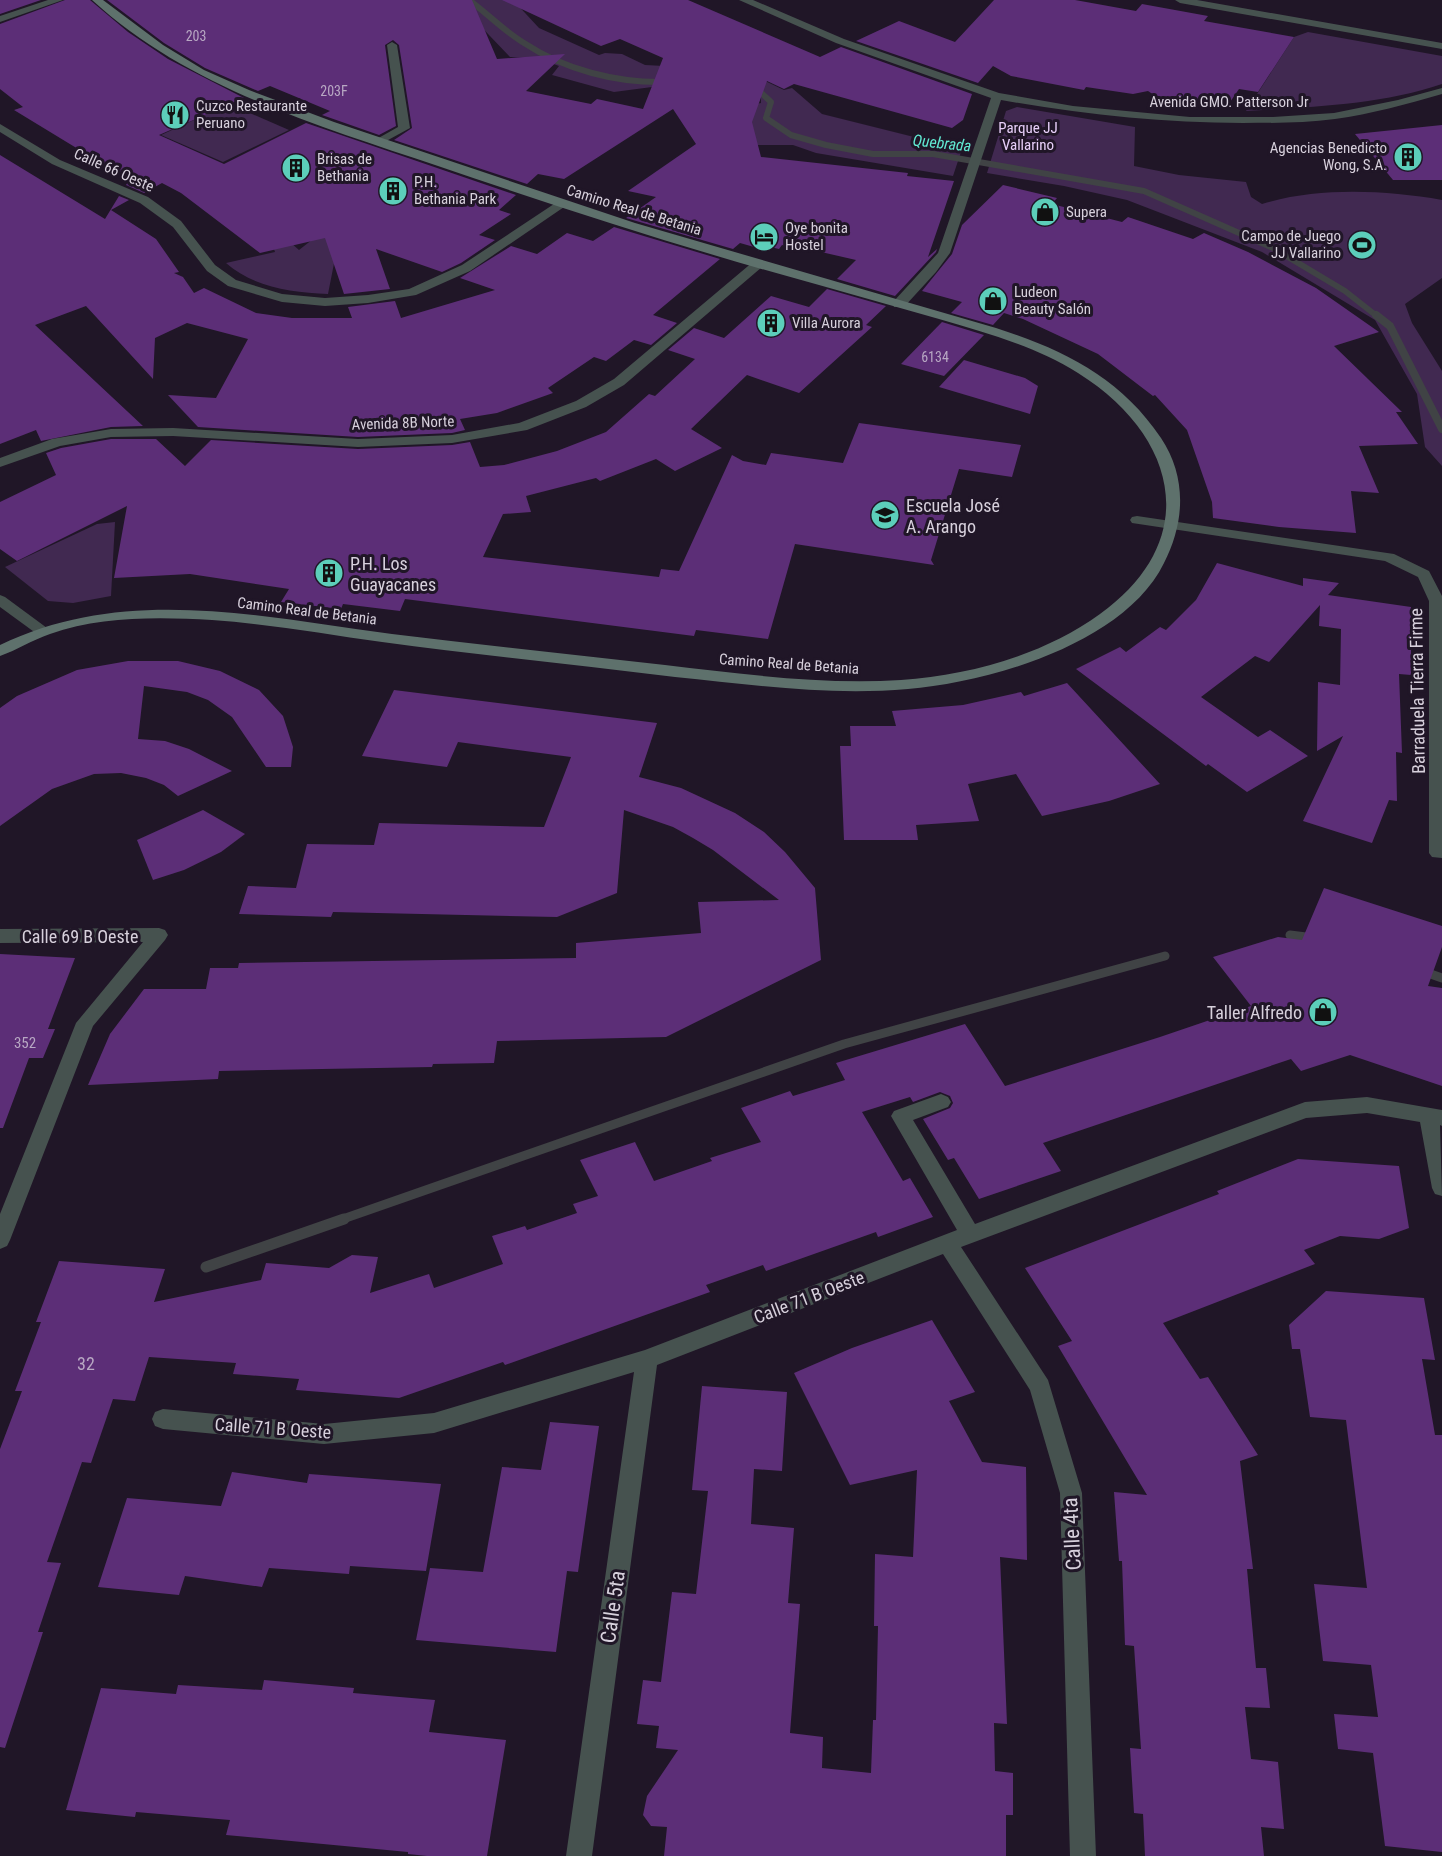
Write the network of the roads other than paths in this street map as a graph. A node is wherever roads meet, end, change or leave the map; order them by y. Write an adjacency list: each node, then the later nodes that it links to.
1 (58, 0): 5 (street)
2 (97, 0): 11 (street, Camino Real de Betania)
3 (744, 0): 9 (street, Avenida GMO. Patterson Jr)
4 (1180, 0): 7 (street)
5 (0, 19)
6 (392, 45): 11 (street)
7 (1442, 46)
8 (1442, 91): 9 (street, Avenida GMO. Patterson Jr)
9 (997, 96): 14 (street)
10 (0, 127): 12 (street, Calle 66 Oeste)
11 (379, 142): 12 (street, Camino Real de Betania)
12 (561, 205): 13 (street, Camino Real de Betania)
13 (758, 264): 14 (street, Camino Real de Betania); 15 (street, Avenida 8B Norte)
14 (899, 304): 17 (street, Camino Real de Betania)
15 (0, 463)
16 (1137, 520): 17 (street, Barraduela Tierra Firme)
17 (1172, 525): 19 (street, Camino Real de Betania); 21 (street, Barraduela Tierra Firme)
18 (0, 600): 19 (street)
19 (42, 631): 20 (street, Camino Real de Betania)
20 (0, 651)
21 (1438, 853)
22 (0, 936): 27 (street, Calle 69 B Oeste)
23 (941, 1102): 26 (street)
24 (1435, 1116): 25 (street); 26 (street, Calle 71 B Oeste)
25 (1442, 1188)
26 (970, 1234): 28 (street, Calle 71 B Oeste)
27 (0, 1240)
28 (947, 1243): 29 (street, Calle 71 B Oeste); 32 (street, Calle 4ta)
29 (647, 1359): 30 (street, Calle 71 B Oeste); 31 (street, Calle 5ta)
30 (163, 1419)
31 (579, 1856)
32 (1083, 1856)

